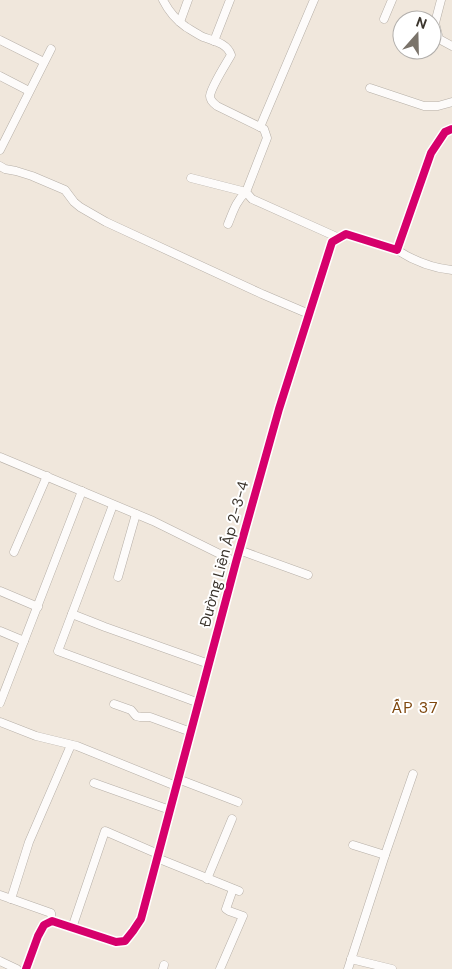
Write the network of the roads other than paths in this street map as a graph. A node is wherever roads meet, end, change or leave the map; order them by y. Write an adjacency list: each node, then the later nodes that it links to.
1 (163, 0): 8 (street)
2 (188, 0): 8 (street)
3 (230, 0): 10 (street)
4 (314, 0): 18 (street)
5 (392, 0): 7 (street)
6 (440, 0): 11 (street)
7 (384, 19)
8 (180, 22): 10 (street)
9 (0, 40): 13 (street)
10 (214, 41): 18 (street)
11 (452, 46)
12 (50, 49): 13 (street)
13 (44, 62): 16 (street)
14 (0, 76): 16 (street)
15 (370, 88): 17 (street)
16 (30, 91): 20 (street)
17 (452, 102)
18 (260, 127): 23 (street)
19 (452, 129): 26 (street)
20 (0, 150)
21 (0, 166): 28 (street)
22 (191, 178): 23 (street)
23 (246, 192): 24 (street); 25 (street)
24 (228, 224)
25 (339, 238): 26 (street); 28 (street, Đường Liên Ấp 2-3-4)
26 (397, 250): 27 (street)
27 (452, 270)
28 (309, 314): 34 (street, Đường Liên Ấp 2-3-4)
29 (0, 457): 30 (street)
30 (46, 476): 31 (street); 35 (street)
31 (82, 491): 32 (street); 40 (street)
32 (113, 504): 33 (street); 41 (street)
33 (136, 514): 36 (street); 38 (street)
34 (239, 550): 36 (street, Đường Liên Ấp 2-3-4); 37 (street)
35 (14, 552)
36 (236, 562): 44 (street, Đường Liên Ấp 2-3-4)
37 (308, 575)
38 (118, 577)
39 (0, 591): 40 (street)
40 (38, 607): 43 (street)
41 (72, 614): 44 (street); 45 (street)
42 (0, 631): 43 (street)
43 (24, 641): 46 (street)
44 (209, 664): 45 (street, Đường Liên Ấp 2-3-4)
45 (199, 703): 49 (street, Đường Liên Ấp 2-3-4)
46 (0, 704)
47 (114, 704): 49 (street)
48 (0, 722): 50 (street)
49 (191, 732): 53 (street, Đường Liên Ấp 2-3-4)
50 (71, 745): 53 (street); 62 (street)
51 (413, 774): 58 (street)
52 (94, 783): 55 (street)
53 (177, 783): 54 (street); 55 (street, Đường Liên Ấp 2-3-4)
54 (238, 802)
55 (170, 810): 59 (street, Đường Liên Ấp 2-3-4)
56 (232, 819): 60 (street)
57 (353, 845): 58 (street)
58 (385, 855): 65 (street)
59 (157, 856): 60 (street); 64 (street, Đường Liên Ấp 2-3-4); 64 (street)
60 (206, 879): 69 (street)
61 (0, 895): 62 (street)
62 (11, 898): 63 (street)
63 (52, 921): 64 (street, Đường Liên Ấp 2-3-4); 68 (street)
64 (72, 928)
65 (351, 959): 70 (street); 71 (street)
66 (0, 961): 67 (street)
67 (17, 969)
68 (26, 969)
69 (220, 969)
70 (348, 969)
71 (392, 969)

